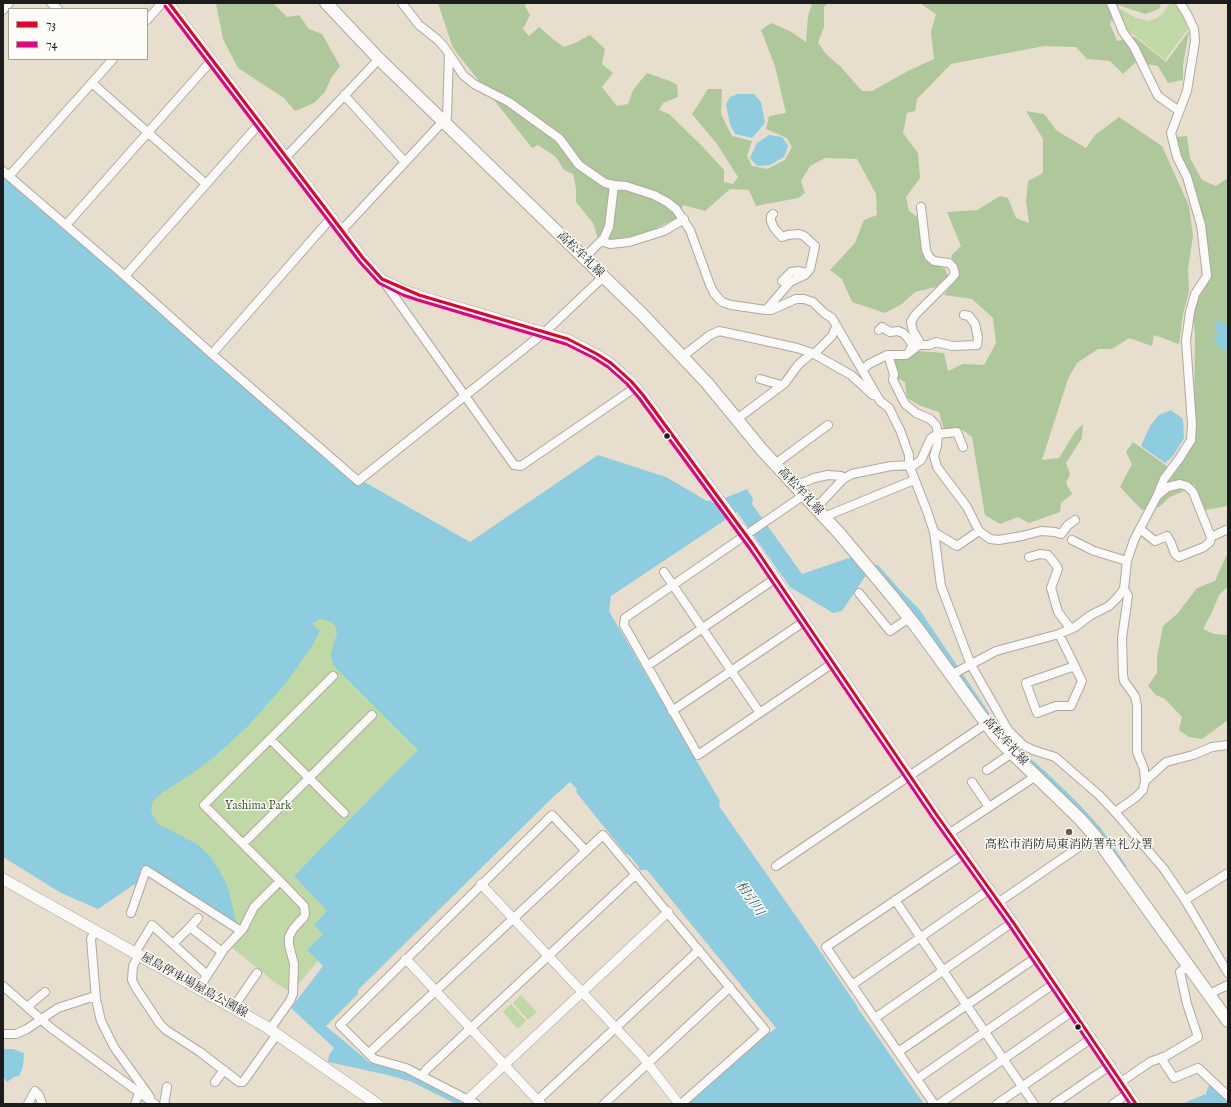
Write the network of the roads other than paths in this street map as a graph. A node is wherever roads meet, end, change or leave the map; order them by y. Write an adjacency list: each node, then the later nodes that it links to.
1 (9, 3): 8 (street)
2 (162, 3): 9 (street)
3 (169, 3): 13 (street)
4 (326, 3): 11 (main road, 高松牟礼線)
5 (402, 3): 10 (street)
6 (1111, 3): 16 (street)
7 (1180, 3): 16 (street)
8 (3, 10)
9 (148, 19)
10 (449, 54): 17 (street); 24 (street)
11 (379, 59): 15 (street); 17 (main road, 高松牟礼線)
12 (112, 60): 14 (street)
13 (212, 60): 18 (street); 19 (street)
14 (92, 83): 19 (street); 22 (street)
15 (344, 95): 20 (street); 21 (street)
16 (1179, 111): 65 (street)
17 (443, 120): 21 (street); 32 (main road, 高松牟礼線)
18 (260, 123): 20 (street); 23 (street)
19 (148, 133): 23 (street); 29 (street)
20 (286, 157): 27 (street)
21 (405, 162): 30 (street)
22 (6, 174): 29 (street)
23 (206, 184): 34 (street)
24 (614, 185): 28 (street); 31 (street)
25 (920, 207): 43 (street)
26 (773, 214): 33 (street)
27 (332, 217): 30 (street); 45 (street)
28 (684, 219): 31 (street); 38 (street)
29 (66, 224): 34 (street)
30 (342, 230): 36 (street)
31 (601, 241): 32 (street)
32 (584, 258): 35 (main road, 高松牟礼線)
33 (806, 273): 37 (street); 38 (street)
34 (125, 276): 45 (street)
35 (603, 277): 42 (street); 48 (main road, 高松牟礼線)
36 (382, 279): 42 (street); 53 (street)
37 (782, 281)
38 (766, 310): 40 (street)
39 (964, 315): 43 (street)
40 (836, 327): 46 (street); 49 (street)
41 (878, 330): 44 (street)
42 (545, 332): 52 (street); 53 (street)
43 (919, 346): 44 (street)
44 (909, 352): 47 (street)
45 (212, 354): 53 (street)
46 (813, 354): 48 (street); 51 (street); 54 (street)
47 (888, 355): 49 (street); 57 (street)
48 (683, 356): 55 (main road, 高松牟礼線)
49 (862, 370): 54 (street)
50 (760, 379): 51 (street)
51 (781, 385): 55 (street)
52 (636, 387): 53 (street); 72 (street)
53 (465, 395)
54 (880, 401): 60 (street)
55 (737, 419): 59 (main road, 高松牟礼線)
56 (828, 425): 59 (street)
57 (938, 434): 58 (street); 60 (street); 70 (street)
58 (963, 447)
59 (775, 464): 63 (main road, 高松牟礼線)
60 (909, 465): 61 (street); 62 (street)
61 (844, 478): 63 (street); 66 (street)
62 (914, 480): 66 (street); 71 (street)
63 (796, 486): 64 (main road, 高松牟礼線)
64 (804, 495): 66 (main road, 高松牟礼線); 72 (street)
65 (1157, 496): 68 (street); 73 (street)
66 (820, 512): 82 (main road, 高松牟礼線)
67 (1075, 520): 70 (street)
68 (1140, 529): 73 (street); 76 (street)
69 (1228, 530): 73 (street)
70 (979, 531): 71 (street)
71 (934, 532): 88 (street)
72 (748, 534): 78 (street); 79 (street)
73 (1210, 537)
74 (1072, 540): 76 (street)
75 (1029, 557): 85 (street)
76 (1127, 561): 80 (street)
77 (664, 572): 79 (street)
78 (776, 578): 83 (street); 84 (street)
79 (673, 585): 84 (street); 89 (street)
80 (1124, 589): 85 (street); 105 (street)
81 (859, 593): 82 (street)
82 (909, 618): 92 (main road, 高松牟礼線)
83 (805, 621): 87 (street); 91 (street)
84 (702, 628): 89 (street); 91 (street)
85 (1071, 629): 86 (street)
86 (1059, 634): 88 (street); 90 (street)
87 (833, 663): 95 (street); 102 (street)
88 (971, 665): 92 (street); 108 (street)
89 (647, 666): 94 (street)
90 (1075, 666): 90 (street)
91 (731, 671): 94 (street); 95 (street)
92 (951, 675): 97 (main road, 高松牟礼線)
93 (333, 676): 98 (street)
94 (672, 711): 95 (street)
95 (760, 713)
96 (372, 715): 104 (street)
97 (986, 724): 100 (main road, 高松牟礼線); 102 (street)
98 (270, 739): 104 (street); 112 (street)
99 (1228, 745): 105 (street)
100 (1012, 754): 101 (street); 103 (main road, 高松牟礼線)
101 (987, 770)
102 (910, 775): 110 (street); 115 (street)
103 (1036, 776): 107 (street); 111 (main road, 高松牟礼線)
104 (309, 778): 109 (street); 112 (street)
105 (1145, 781): 108 (street)
106 (972, 782): 107 (street)
107 (989, 807): 110 (street)
108 (1115, 812): 123 (street)
109 (344, 813)
110 (950, 833): 114 (street)
111 (1095, 836): 124 (street); 141 (main road, 高松牟礼線)
112 (242, 844): 119 (street)
113 (586, 851): 117 (street); 120 (street); 128 (street)
114 (964, 854): 121 (street); 122 (street)
115 (776, 866)
116 (1228, 873): 123 (street)
117 (636, 874): 125 (street); 138 (street)
118 (3, 879): 131 (main road, 屋島停車場屋島公園線)
119 (280, 882): 132 (street); 166 (street)
120 (481, 884): 128 (street); 140 (street)
121 (990, 890): 124 (street); 133 (street)
122 (895, 900): 133 (street); 147 (street)
123 (1185, 900): 144 (street)
124 (999, 902): 129 (street)
125 (668, 912): 135 (street); 154 (street)
126 (131, 913): 132 (street)
127 (198, 918): 130 (street)
128 (513, 919): 138 (street); 152 (street)
129 (1013, 922): 139 (street); 142 (street)
130 (190, 927): 134 (street); 136 (street)
131 (95, 930): 137 (main road, 屋島停車場屋島公園線); 156 (street)
132 (241, 931): 136 (street)
133 (920, 938): 142 (street); 147 (street)
134 (173, 944): 137 (street); 145 (street)
135 (699, 950): 150 (street); 165 (street)
136 (222, 952): 145 (street)
137 (137, 954): 151 (main road, 屋島停車場屋島公園線); 177 (street)
138 (548, 956): 154 (street); 164 (street)
139 (1037, 957): 146 (street); 157 (street)
140 (406, 959): 152 (street); 171 (street)
141 (1188, 966): 155 (main road, 高松牟礼線); 172 (street)
142 (942, 971): 157 (street); 161 (street)
143 (257, 973): 159 (street)
144 (1228, 973)
145 (207, 975): 151 (street)
146 (1055, 983): 160 (street); 167 (street)
147 (852, 985): 161 (street)
148 (1228, 985): 155 (street)
149 (3, 986): 158 (street)
150 (730, 987): 174 (street); 196 (street)
151 (199, 988): 159 (main road, 屋島停車場屋島公園線)
152 (436, 991): 164 (street); 171 (street)
153 (45, 992): 158 (street)
154 (582, 992): 165 (street); 175 (street)
155 (1209, 994): 163 (main road, 高松牟礼線)
156 (95, 996): 162 (street); 192 (street)
157 (967, 1005): 167 (street); 170 (street)
158 (27, 1007): 162 (street)
159 (233, 1008): 166 (main road, 屋島停車場屋島公園線)
160 (1073, 1011): 169 (street); 173 (street)
161 (875, 1018): 170 (street)
162 (42, 1020): 168 (street); 184 (street)
163 (1228, 1020)
164 (470, 1028): 175 (street); 178 (street)
165 (615, 1028): 174 (street); 188 (street)
166 (273, 1032): 177 (street); 194 (main road, 屋島停車場屋島公園線)
167 (985, 1032): 173 (street); 179 (street)
168 (3, 1034)
169 (1092, 1038): 176 (street); 182 (street)
170 (898, 1052): 179 (street)
171 (369, 1053): 178 (street)
172 (1161, 1058): 181 (street); 186 (street)
173 (1004, 1059): 182 (street); 198 (street)
174 (648, 1063): 195 (street); 196 (street)
175 (504, 1065): 187 (street); 188 (street)
176 (1110, 1065): 181 (street); 201 (street)
177 (224, 1070): 180 (street)
178 (422, 1076): 187 (street)
179 (917, 1079): 197 (street)
180 (215, 1082)
181 (1121, 1082): 185 (street)
182 (1022, 1086): 199 (street); 200 (street)
183 (167, 1087): 193 (street)
184 (139, 1093): 191 (street); 192 (street)
185 (1129, 1093): 202 (street); 203 (street)
186 (1228, 1096)
187 (468, 1102)
188 (540, 1102)
189 (28, 1104): 190 (street)
190 (42, 1104)
191 (135, 1104)
192 (154, 1104)
193 (164, 1104)
194 (377, 1104)
195 (604, 1104)
196 (680, 1104)
197 (934, 1104)
198 (939, 1104)
199 (997, 1104)
200 (1034, 1104)
201 (1054, 1104)
202 (1113, 1104)
203 (1136, 1104)

